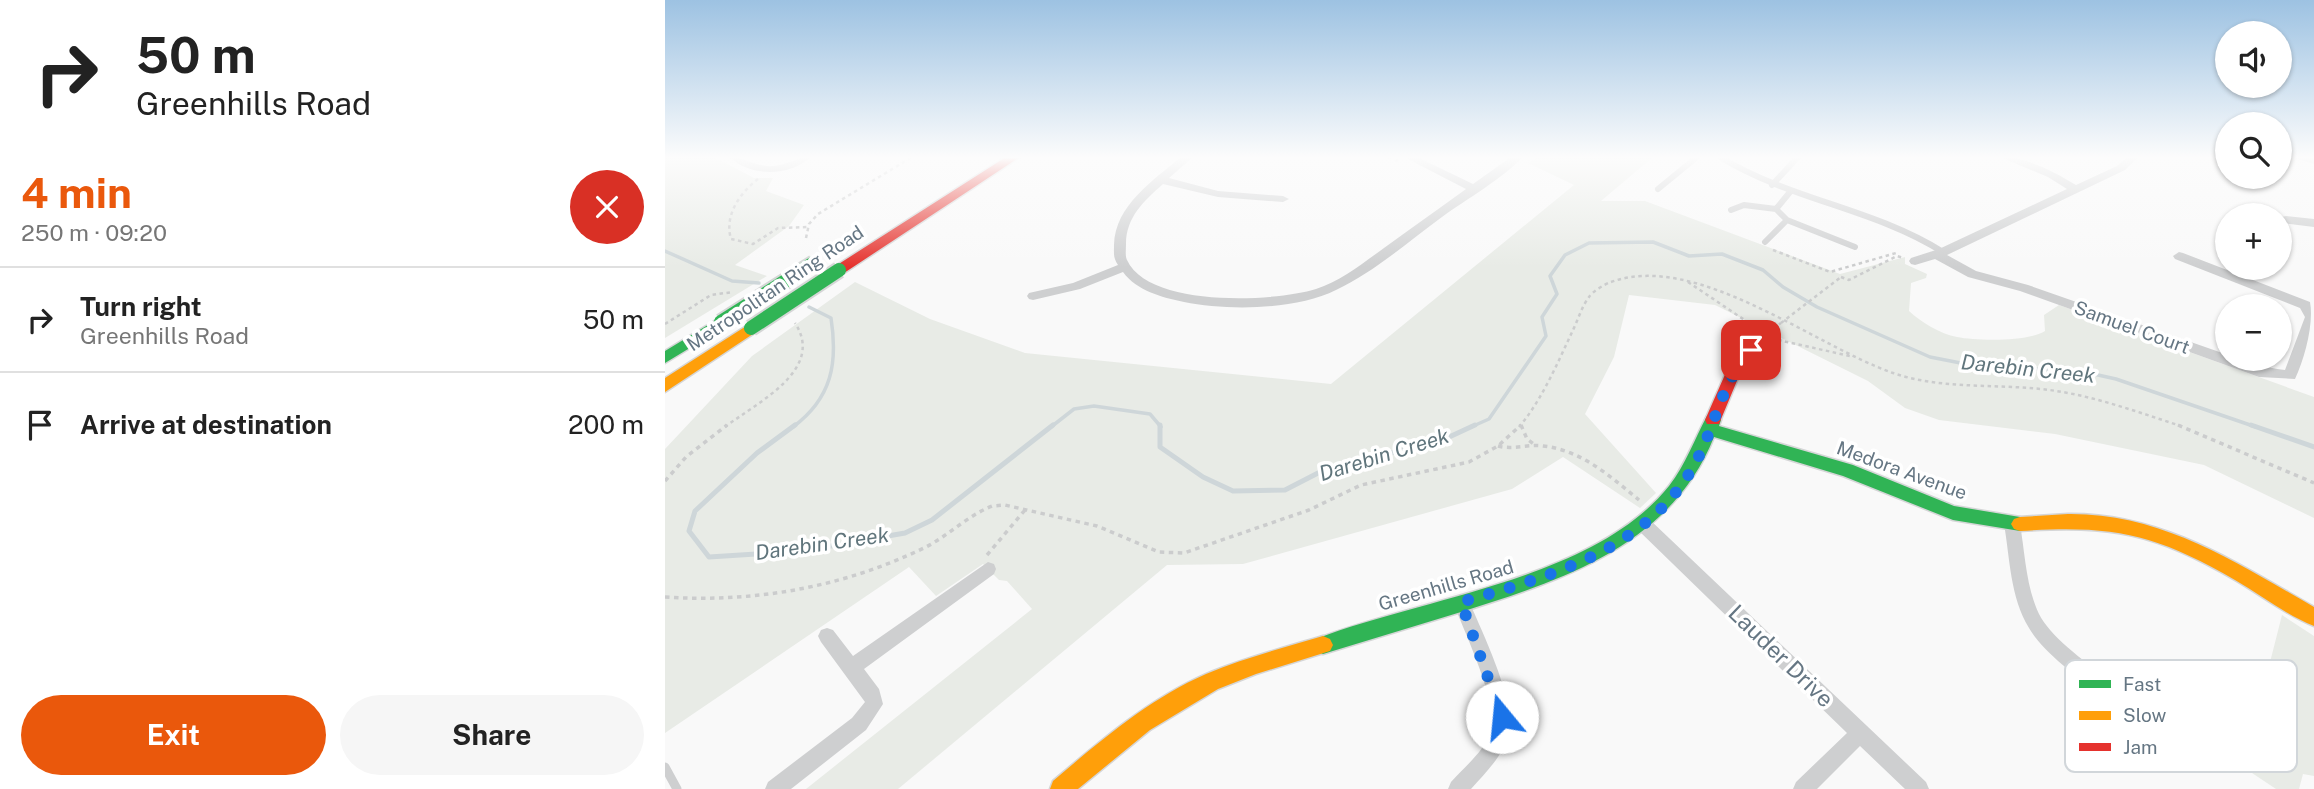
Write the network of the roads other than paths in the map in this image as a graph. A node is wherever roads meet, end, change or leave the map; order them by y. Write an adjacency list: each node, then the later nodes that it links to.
1 (957, 194): 24 (main road, Metropolitan Ring Road, bridge)
2 (1149, 194): 20 (street)
3 (1217, 194): 8 (street)
4 (1467, 194): 20 (street)
5 (1789, 194): 9 (lane)
6 (1796, 194): 16 (lane)
7 (2065, 194): 16 (street)
8 (1283, 198)
9 (1776, 209): 10 (lane); 11 (lane)
10 (1731, 210)
11 (1787, 220): 14 (lane); 15 (lane)
12 (2292, 221): 13 (street)
13 (2314, 223)
14 (1765, 242)
15 (1855, 247)
16 (1939, 253): 17 (street, Samuel Court); 19 (street)
17 (2179, 256)
18 (819, 259): 23 (main road, Metropolitan Ring Road, bridge)
19 (1915, 261)
20 (1125, 267): 21 (street)
21 (1033, 296)
22 (1764, 336): 25 (main road, Greenhills Road)
23 (665, 358)
24 (665, 386)
25 (1710, 430): 26 (main road, Greenhills Road); 27 (main road, Medora Avenue)
26 (1649, 519): 29 (main road, Greenhills Road); 34 (street, Lauder Drive)
27 (2012, 524): 30 (main road, Medora Avenue); 32 (street)
28 (988, 569): 33 (street)
29 (1461, 602): 38 (main road, Greenhills Road); 39 (street)
30 (2314, 617)
31 (827, 636): 33 (street)
32 (2072, 660)
33 (852, 667): 37 (street)
34 (1860, 733): 40 (street); 41 (street, Lauder Drive)
35 (665, 767): 36 (lane)
36 (677, 789)
37 (775, 789)
38 (1061, 789)
39 (1458, 789)
40 (1803, 789)
41 (1919, 789)

